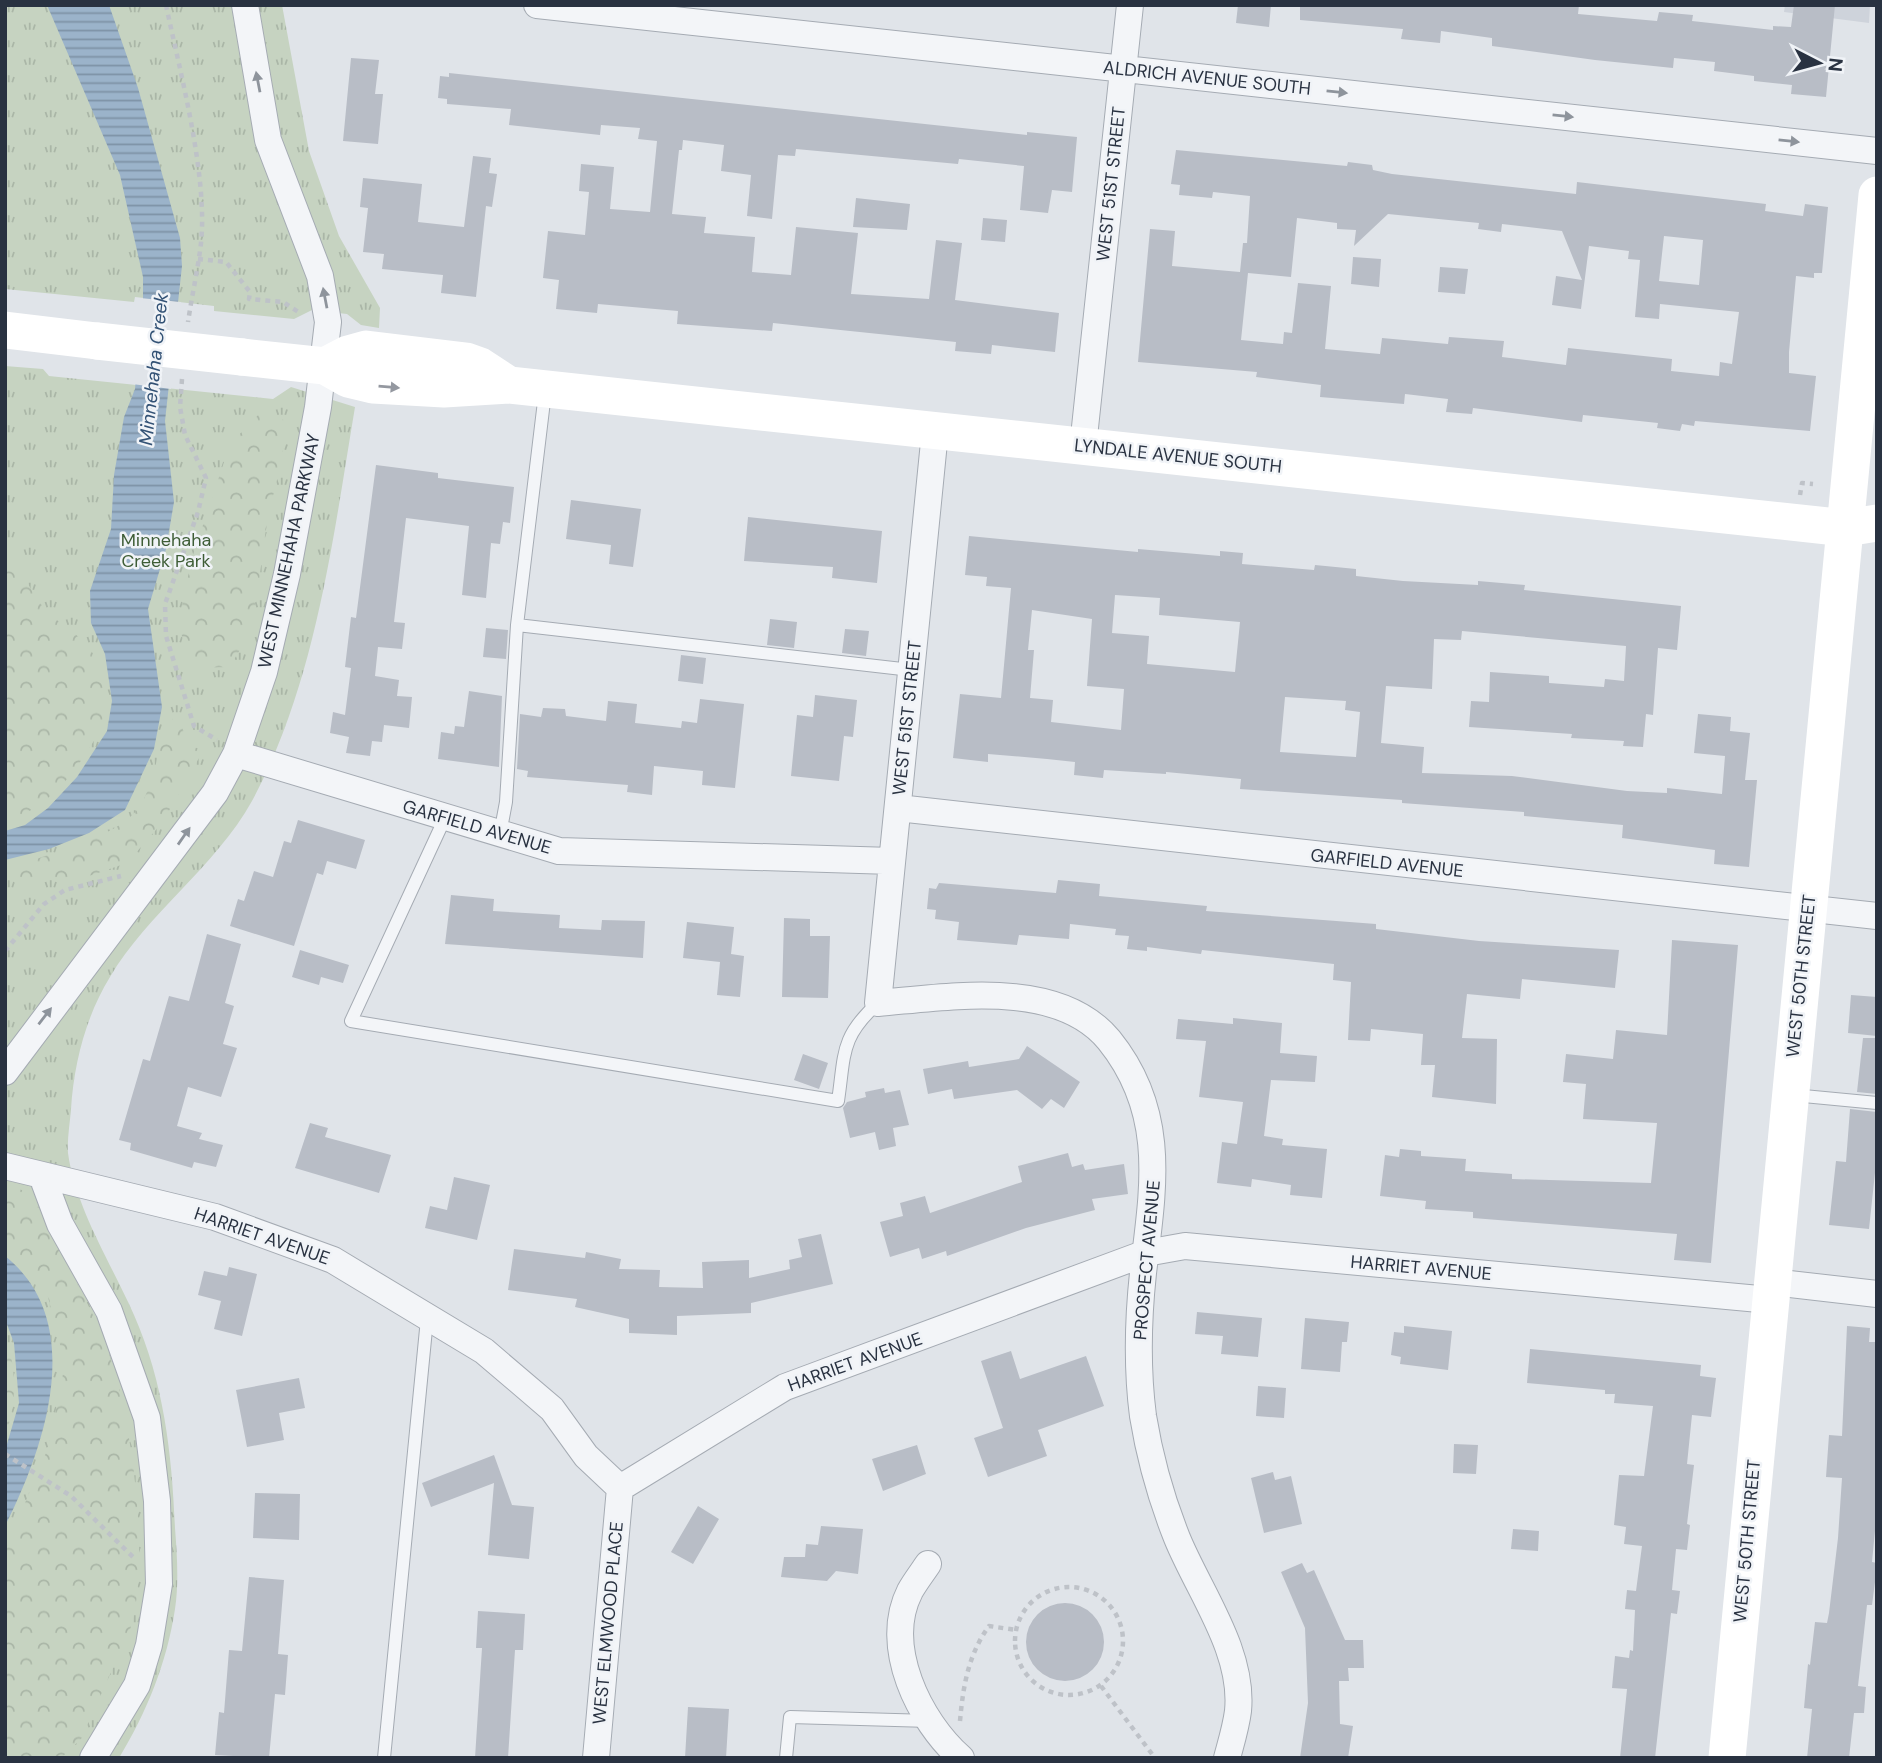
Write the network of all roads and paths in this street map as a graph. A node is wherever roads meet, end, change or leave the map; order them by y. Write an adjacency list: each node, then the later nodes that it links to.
1 (166, 5): 8 (path)
2 (245, 5): 10 (street, WEST MINNEHAHA PARKWAY, one-way to 2)
3 (537, 5): 5 (street, ALDRICH AVENUE SOUTH)
4 (1130, 5): 5 (street, WEST 51ST STREET)
5 (1123, 68): 6 (street, ALDRICH AVENUE SOUTH, one-way to 6); 14 (street, WEST 51ST STREET)
6 (1877, 150)
7 (1877, 195): 17 (main road, WEST 50TH STREET)
8 (310, 320)
9 (5, 330): 10 (main road, bridge)
10 (325, 366): 11 (main road, LYNDALE AVENUE SOUTH); 20 (street, WEST MINNEHAHA PARKWAY)
11 (546, 389): 13 (main road, LYNDALE AVENUE SOUTH); 18 (lane)
12 (181, 392): 20 (path)
13 (935, 432): 14 (main road, LYNDALE AVENUE SOUTH); 19 (street, WEST 51ST STREET)
14 (1083, 446): 17 (main road, LYNDALE AVENUE SOUTH)
15 (1813, 484): 16 (path)
16 (1799, 496)
17 (1867, 531): 26 (main road, WEST 50TH STREET)
18 (517, 625): 19 (lane); 23 (lane)
19 (911, 670): 21 (street, WEST 51ST STREET)
20 (230, 749): 22 (street, GARFIELD AVENUE); 30 (street, WEST MINNEHAHA PARKWAY, one-way to 20)
21 (898, 808): 24 (street, WEST 51ST STREET); 26 (street, GARFIELD AVENUE)
22 (445, 818): 23 (street, GARFIELD AVENUE); 29 (lane)
23 (500, 835): 24 (street, GARFIELD AVENUE)
24 (892, 861): 29 (street, WEST 51ST STREET)
25 (131, 873): 28 (path)
26 (1807, 909): 27 (street, GARFIELD AVENUE); 31 (main road, WEST 50TH STREET)
27 (1877, 916)
28 (5, 951)
29 (878, 1003): 35 (street, PROSPECT AVENUE)
30 (5, 1072)
31 (1789, 1094): 32 (lane); 36 (main road, WEST 50TH STREET)
32 (1877, 1103)
33 (5, 1166): 34 (street, HARRIET AVENUE)
34 (42, 1176): 38 (street, HARRIET AVENUE); 47 (street)
35 (1146, 1253): 36 (street, HARRIET AVENUE); 40 (street, HARRIET AVENUE); 52 (street, PROSPECT AVENUE)
36 (1771, 1291): 37 (street, HARRIET AVENUE); 53 (main road, WEST 50TH STREET)
37 (1877, 1294)
38 (427, 1319): 40 (street, HARRIET AVENUE); 48 (lane)
39 (5, 1454): 41 (path)
40 (620, 1488): 49 (street, WEST ELMWOOD PLACE)
41 (139, 1563)
42 (928, 1564): 45 (street)
43 (1016, 1630): 44 (path); 44 (path); 46 (path)
44 (1101, 1685): 51 (path)
45 (930, 1721): 46 (street); 50 (lane)
46 (960, 1745)
47 (93, 1758)
48 (384, 1758)
49 (596, 1758)
50 (786, 1758)
51 (1154, 1758)
52 (1227, 1758)
53 (1727, 1758)

